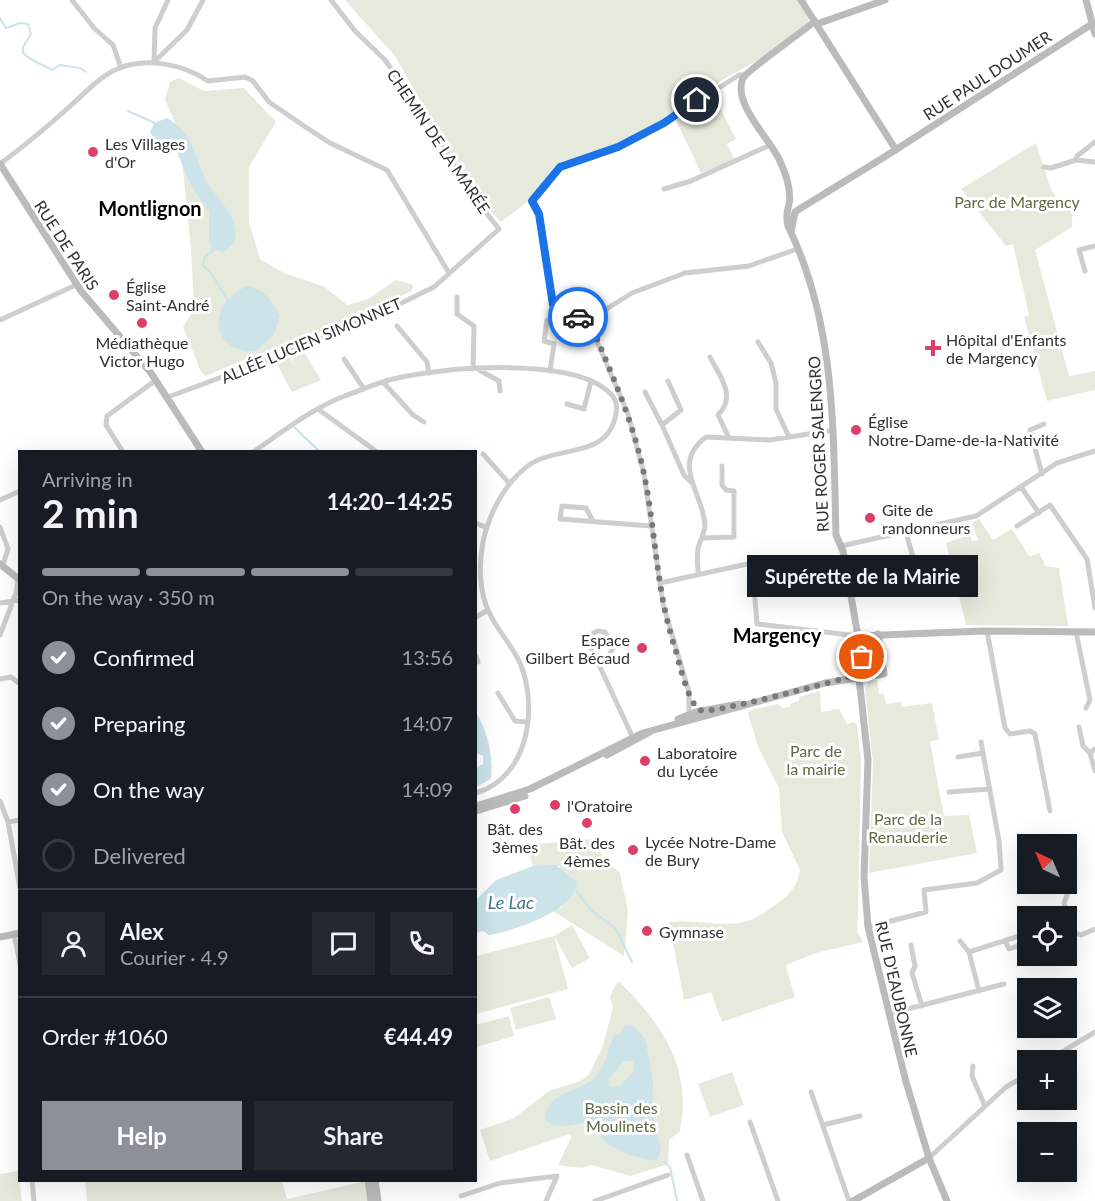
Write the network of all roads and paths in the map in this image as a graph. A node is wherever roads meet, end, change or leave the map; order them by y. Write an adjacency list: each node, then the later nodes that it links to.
1 (72, 0): 13 (street)
2 (168, 0): 12 (street)
3 (203, 0): 12 (street)
4 (331, 0): 25 (street, CHEMIN DE LA MARÉE)
5 (801, 0): 9 (main road)
6 (885, 0): 8 (main road)
7 (1086, 0): 10 (main road)
8 (871, 3): 9 (main road)
9 (816, 23): 14 (main road); 17 (main road)
10 (1094, 23): 11 (main road); 17 (main road, RUE PAUL DOUMER)
11 (1095, 34)
12 (154, 62): 13 (street); 30 (street)
13 (121, 68): 20 (street)
14 (745, 75): 16 (main road, RUE ROGER SALENGRO); 36 (street)
15 (1095, 142): 18 (street)
16 (770, 145): 22 (street); 23 (main road, RUE ROGER SALENGRO)
17 (896, 150): 24 (main road, RUE PAUL DOUMER)
18 (1076, 160): 19 (street); 21 (street)
19 (1095, 162)
20 (0, 164): 31 (main road, RUE DE PARIS)
21 (1044, 167)
22 (664, 189)
23 (789, 205): 24 (street); 26 (main road, RUE ROGER SALENGRO)
24 (797, 211): 26 (main road)
25 (500, 229): 30 (street, ALLÉE LUCIEN SIMONNET)
26 (791, 232): 28 (main road, RUE ROGER SALENGRO)
27 (1095, 246): 29 (street)
28 (797, 249): 36 (street); 57 (main road, RUE ROGER SALENGRO)
29 (1085, 271)
30 (449, 273): 51 (street, ALLÉE LUCIEN SIMONNET)
31 (76, 285): 34 (street); 44 (main road, RUE DE PARIS)
32 (457, 297): 41 (street)
33 (578, 297): 36 (street)
34 (0, 320)
35 (547, 320): 42 (street)
36 (589, 320): 78 (street)
37 (397, 326): 43 (street)
38 (758, 342): 58 (street)
39 (710, 357): 59 (street)
40 (344, 359): 48 (street)
41 (475, 369): 42 (street); 43 (street); 49 (street)
42 (550, 371): 45 (street)
43 (429, 373): 47 (street)
44 (156, 380): 51 (main road, RUE DE PARIS); 60 (street)
45 (591, 381): 52 (street); 71 (street)
46 (668, 381): 56 (street)
47 (383, 382): 48 (street); 54 (street)
48 (364, 389): 53 (street)
49 (500, 391)
50 (645, 392): 56 (street)
51 (168, 398): 61 (main road, RUE DE PARIS)
52 (567, 404)
53 (318, 409): 62 (street); 63 (street)
54 (424, 422)
55 (1044, 424): 69 (street)
56 (662, 425): 66 (street)
57 (834, 430): 58 (street); 84 (main road, RUE ROGER SALENGRO)
58 (789, 437): 59 (street)
59 (729, 438): 67 (street)
60 (122, 450)
61 (201, 450)
62 (256, 450)
63 (374, 450)
64 (1095, 451): 69 (street)
65 (483, 454): 71 (street)
66 (680, 462): 67 (street); 70 (street)
67 (690, 462): 70 (street)
68 (722, 466): 83 (street)
69 (1042, 474): 72 (street)
70 (691, 482): 83 (street)
71 (510, 484): 81 (street)
72 (1021, 487): 75 (street); 82 (street)
73 (18, 492): 74 (street)
74 (0, 500)
75 (1039, 513): 79 (street); 95 (street)
76 (593, 521): 76 (street); 78 (street)
77 (477, 524): 81 (street)
78 (651, 526): 91 (street)
79 (1017, 526)
80 (0, 527): 85 (street)
81 (487, 528): 86 (street)
82 (906, 532): 84 (street); 88 (street)
83 (702, 538): 87 (street)
84 (841, 546): 103 (main road, RUE ROGER SALENGRO)
85 (1, 565): 89 (main road)
86 (478, 573): 96 (street)
87 (698, 573): 91 (street); 103 (street)
88 (910, 573)
89 (18, 579)
90 (18, 583): 93 (street)
91 (660, 583): 111 (street)
92 (18, 600): 93 (street)
93 (12, 601): 94 (street); 102 (street)
94 (0, 603)
95 (1095, 608)
96 (488, 610): 97 (street); 115 (street)
97 (477, 616)
98 (987, 633): 99 (main road); 100 (main road); 104 (main road); 129 (street)
99 (878, 634): 103 (main road); 104 (main road)
100 (1076, 634): 101 (main road); 113 (street)
101 (1095, 634)
102 (0, 635)
103 (858, 636): 105 (main road, RUE ROGER SALENGRO)
104 (880, 643): 108 (main road)
105 (862, 657): 107 (main road); 108 (main road, RUE D'EAUBONNE)
106 (598, 662): 106 (street); 117 (street)
107 (846, 678): 108 (main road); 114 (main road)
108 (859, 678): 134 (main road, RUE D'EAUBONNE)
109 (0, 679): 110 (street)
110 (18, 682)
111 (689, 692): 114 (street); 114 (street)
112 (498, 693): 115 (street)
113 (1086, 708)
114 (696, 716): 117 (main road)
115 (528, 722): 124 (street)
116 (1079, 727): 119 (street)
117 (634, 739): 127 (main road); 128 (main road)
118 (981, 742): 120 (street)
119 (1093, 751): 122 (street)
120 (983, 753): 121 (street); 123 (street)
121 (958, 757)
122 (1095, 771)
123 (990, 789): 125 (street); 134 (street)
124 (477, 792)
125 (949, 792)
126 (0, 801): 131 (street)
127 (477, 806)
128 (477, 811)
129 (1050, 811)
130 (18, 820): 131 (street)
131 (8, 822): 132 (street)
132 (18, 877)
133 (1067, 894): 135 (street)
134 (868, 927): 145 (main road, RUE D'EAUBONNE)
135 (1095, 929)
136 (17, 934): 137 (main road)
137 (0, 937)
138 (960, 941): 141 (street)
139 (1005, 941): 141 (street)
140 (911, 945): 144 (street)
141 (969, 952): 143 (street)
142 (1004, 984): 143 (street)
143 (979, 991): 144 (street)
144 (922, 1006): 145 (street)
145 (888, 1014): 156 (main road, RUE D'EAUBONNE)
146 (1095, 1032): 147 (street)
147 (1065, 1050)
148 (973, 1066): 151 (street)
149 (1017, 1080): 151 (street)
150 (811, 1092): 154 (street)
151 (985, 1106): 156 (street)
152 (860, 1116): 154 (street)
153 (750, 1122): 168 (street)
154 (823, 1125): 169 (street)
155 (687, 1155): 167 (street)
156 (929, 1158): 169 (main road); 170 (main road, RUE D'EAUBONNE)
157 (668, 1175): 166 (street)
158 (32, 1182): 162 (street)
159 (368, 1182): 163 (main road)
160 (375, 1182): 164 (main road)
161 (461, 1196): 165 (street)
162 (34, 1201)
163 (371, 1201)
164 (378, 1201)
165 (546, 1201)
166 (595, 1201)
167 (703, 1201)
168 (778, 1201)
169 (851, 1201)
170 (947, 1201)

